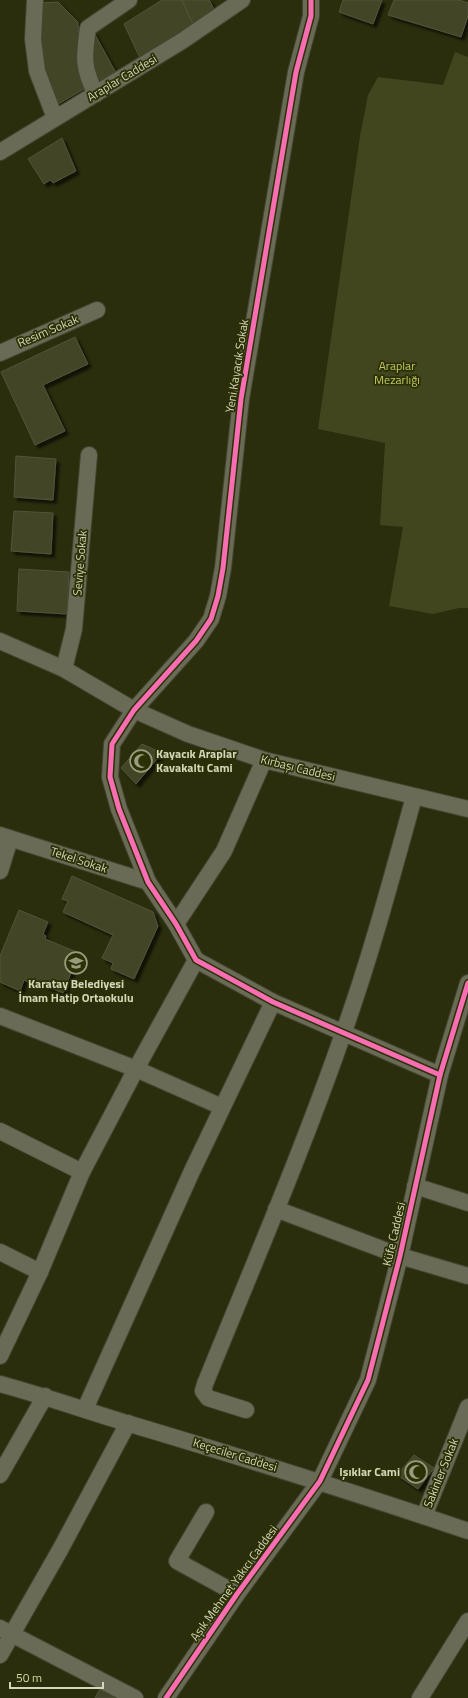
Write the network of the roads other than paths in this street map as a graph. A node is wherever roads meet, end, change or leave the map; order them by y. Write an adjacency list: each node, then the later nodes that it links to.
1 (35, 0): 8 (street)
2 (129, 0): 7 (street)
3 (242, 0): 7 (street, Araplar Caddesi)
4 (311, 0): 6 (street, Yeni Kayacık Sokak)
5 (321, 0): 6 (street)
6 (306, 35): 15 (street, Yeni Kayacık Sokak)
7 (96, 94): 8 (street, Araplar Caddesi)
8 (55, 118): 9 (street, Araplar Caddesi)
9 (0, 152)
10 (97, 310): 11 (street, Resim Sokak)
11 (0, 353)
12 (89, 455): 14 (street, Seviye Sokak)
13 (0, 641): 14 (street, Kırbaşı Caddesi)
14 (64, 670): 15 (street, Kırbaşı Caddesi)
15 (134, 710): 16 (street, Kırbaşı Caddesi); 21 (street, Yeni Kayacık Sokak)
16 (264, 760): 17 (street, Kırbaşı Caddesi); 22 (street)
17 (414, 797): 18 (street, Kırbaşı Caddesi); 27 (street)
18 (468, 809)
19 (5, 837): 20 (street, Tekel Sokak); 21 (street, Tekel Sokak)
20 (0, 871)
21 (148, 882): 22 (street, Yeni Kayacık Sokak)
22 (176, 924): 23 (street, Yeni Kayacık Sokak)
23 (196, 960): 25 (street); 28 (street)
24 (468, 983): 29 (street, Küfe Caddesi)
25 (273, 1002): 27 (street); 30 (street)
26 (0, 1016): 28 (street)
27 (343, 1034): 29 (street); 35 (street)
28 (136, 1069): 30 (street); 32 (street)
29 (440, 1075): 33 (street, Küfe Caddesi)
30 (222, 1107): 44 (street)
31 (0, 1131): 32 (street)
32 (82, 1172): 38 (street)
33 (415, 1186): 34 (street); 37 (street, Küfe Caddesi)
34 (468, 1203)
35 (276, 1209): 37 (street); 45 (street)
36 (0, 1252): 38 (street)
37 (400, 1256): 39 (street); 48 (street, Küfe Caddesi)
38 (40, 1272): 40 (street)
39 (468, 1276)
40 (0, 1356)
41 (0, 1384): 42 (street, Keçeciler Caddesi)
42 (45, 1396): 44 (street, Keçeciler Caddesi); 47 (street)
43 (468, 1407): 50 (street, Sakinler Sokak)
44 (85, 1409): 46 (street, Keçeciler Caddesi)
45 (246, 1410)
46 (128, 1423): 48 (street, Keçeciler Caddesi); 54 (street)
47 (0, 1475)
48 (320, 1481): 50 (street, Keçeciler Caddesi); 52 (street, Aşık Mehmet Yakıcı Caddesi)
49 (206, 1512): 52 (street)
50 (424, 1516): 51 (street, Keçeciler Caddesi)
51 (468, 1532)
52 (237, 1594): 57 (street, Aşık Mehmet Yakıcı Caddesi)
53 (468, 1621): 58 (street)
54 (6, 1631): 55 (street); 56 (street)
55 (0, 1655)
56 (135, 1698)
57 (166, 1698)
58 (420, 1698)

